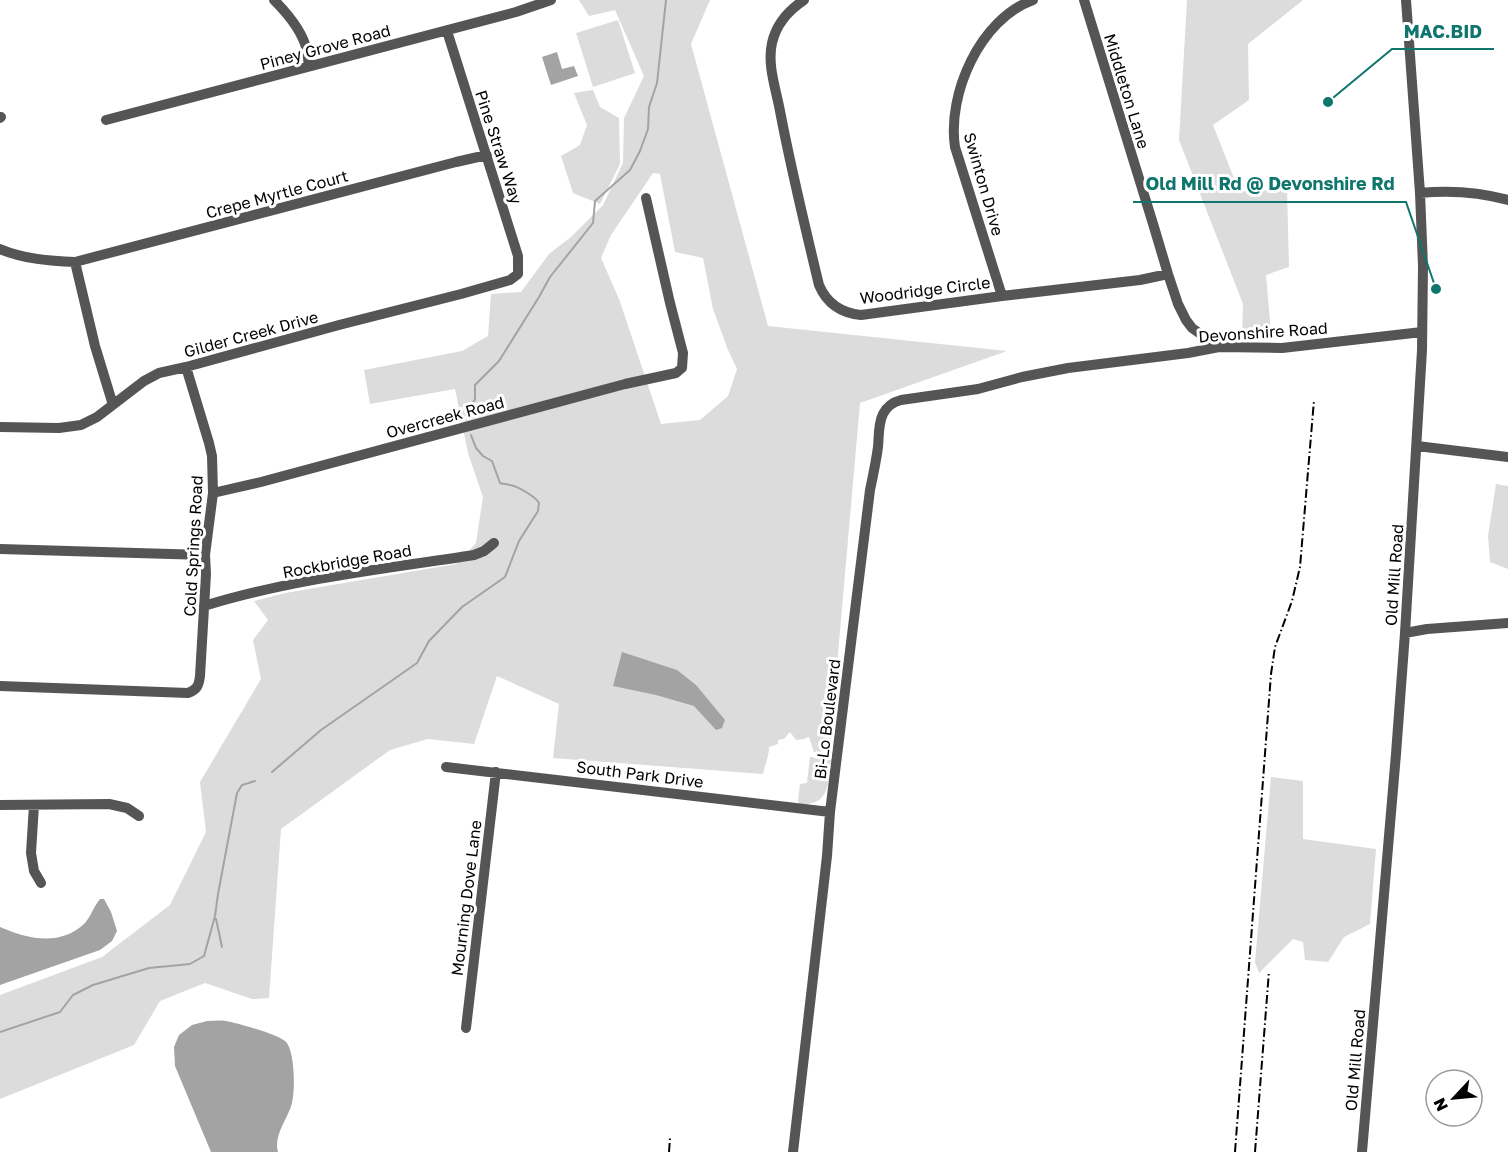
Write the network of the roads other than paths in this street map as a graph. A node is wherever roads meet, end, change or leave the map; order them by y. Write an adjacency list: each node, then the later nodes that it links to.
1 (274, 0): 8 (street)
2 (550, 0): 7 (street, Piney Grove Road)
3 (804, 0): 18 (street, Woodridge Circle)
4 (1033, 0): 18 (street, Swinton Drive)
5 (1084, 0): 17 (street, Middleton Lane)
6 (1406, 0): 11 (street, Old Mill Road)
7 (447, 31): 8 (street, Piney Grove Road); 10 (street, Pine Straw Way)
8 (309, 66): 9 (street, Piney Grove Road)
9 (106, 120)
10 (487, 155): 15 (street, Crepe Myrtle Court); 16 (street, Pine Straw Way)
11 (1420, 193): 13 (street); 19 (street, Old Mill Road)
12 (646, 198): 27 (street, Overcreek Road)
13 (1508, 200)
14 (0, 249): 15 (street, Crepe Myrtle Court)
15 (75, 262): 23 (street)
16 (518, 274): 21 (street, Gilder Creek Drive)
17 (1168, 274): 18 (street, Woodridge Circle); 20 (street, Middleton Lane)
18 (1002, 296)
19 (1422, 332): 20 (street, Devonshire Road); 25 (street, Old Mill Road)
20 (1219, 347): 22 (street, Devonshire Road)
21 (186, 367): 23 (street, Gilder Creek Drive); 27 (street, Cold Springs Road)
22 (999, 384): 39 (street, Bi-Lo Boulevard)
23 (113, 405): 24 (street, Gilder Creek Drive)
24 (0, 427)
25 (1417, 446): 26 (street); 33 (street, Old Mill Road)
26 (1508, 457)
27 (213, 493): 30 (street, Cold Springs Road)
28 (494, 543): 31 (street, Rockbridge Road)
29 (0, 549): 30 (street)
30 (205, 555): 31 (street, Cold Springs Road)
31 (204, 606): 34 (street, Cold Springs Road)
32 (1508, 623): 33 (street)
33 (1405, 633): 44 (street, Old Mill Road)
34 (0, 686)
35 (446, 767): 36 (street, South Park Drive)
36 (496, 772): 39 (street, South Park Drive); 42 (street, Mourning Dove Lane)
37 (0, 805): 38 (street)
38 (34, 805): 40 (street); 41 (street)
39 (830, 812): 43 (street, Bi-Lo Boulevard)
40 (139, 816)
41 (41, 883)
42 (466, 1028)
43 (793, 1152)
44 (1362, 1152)

